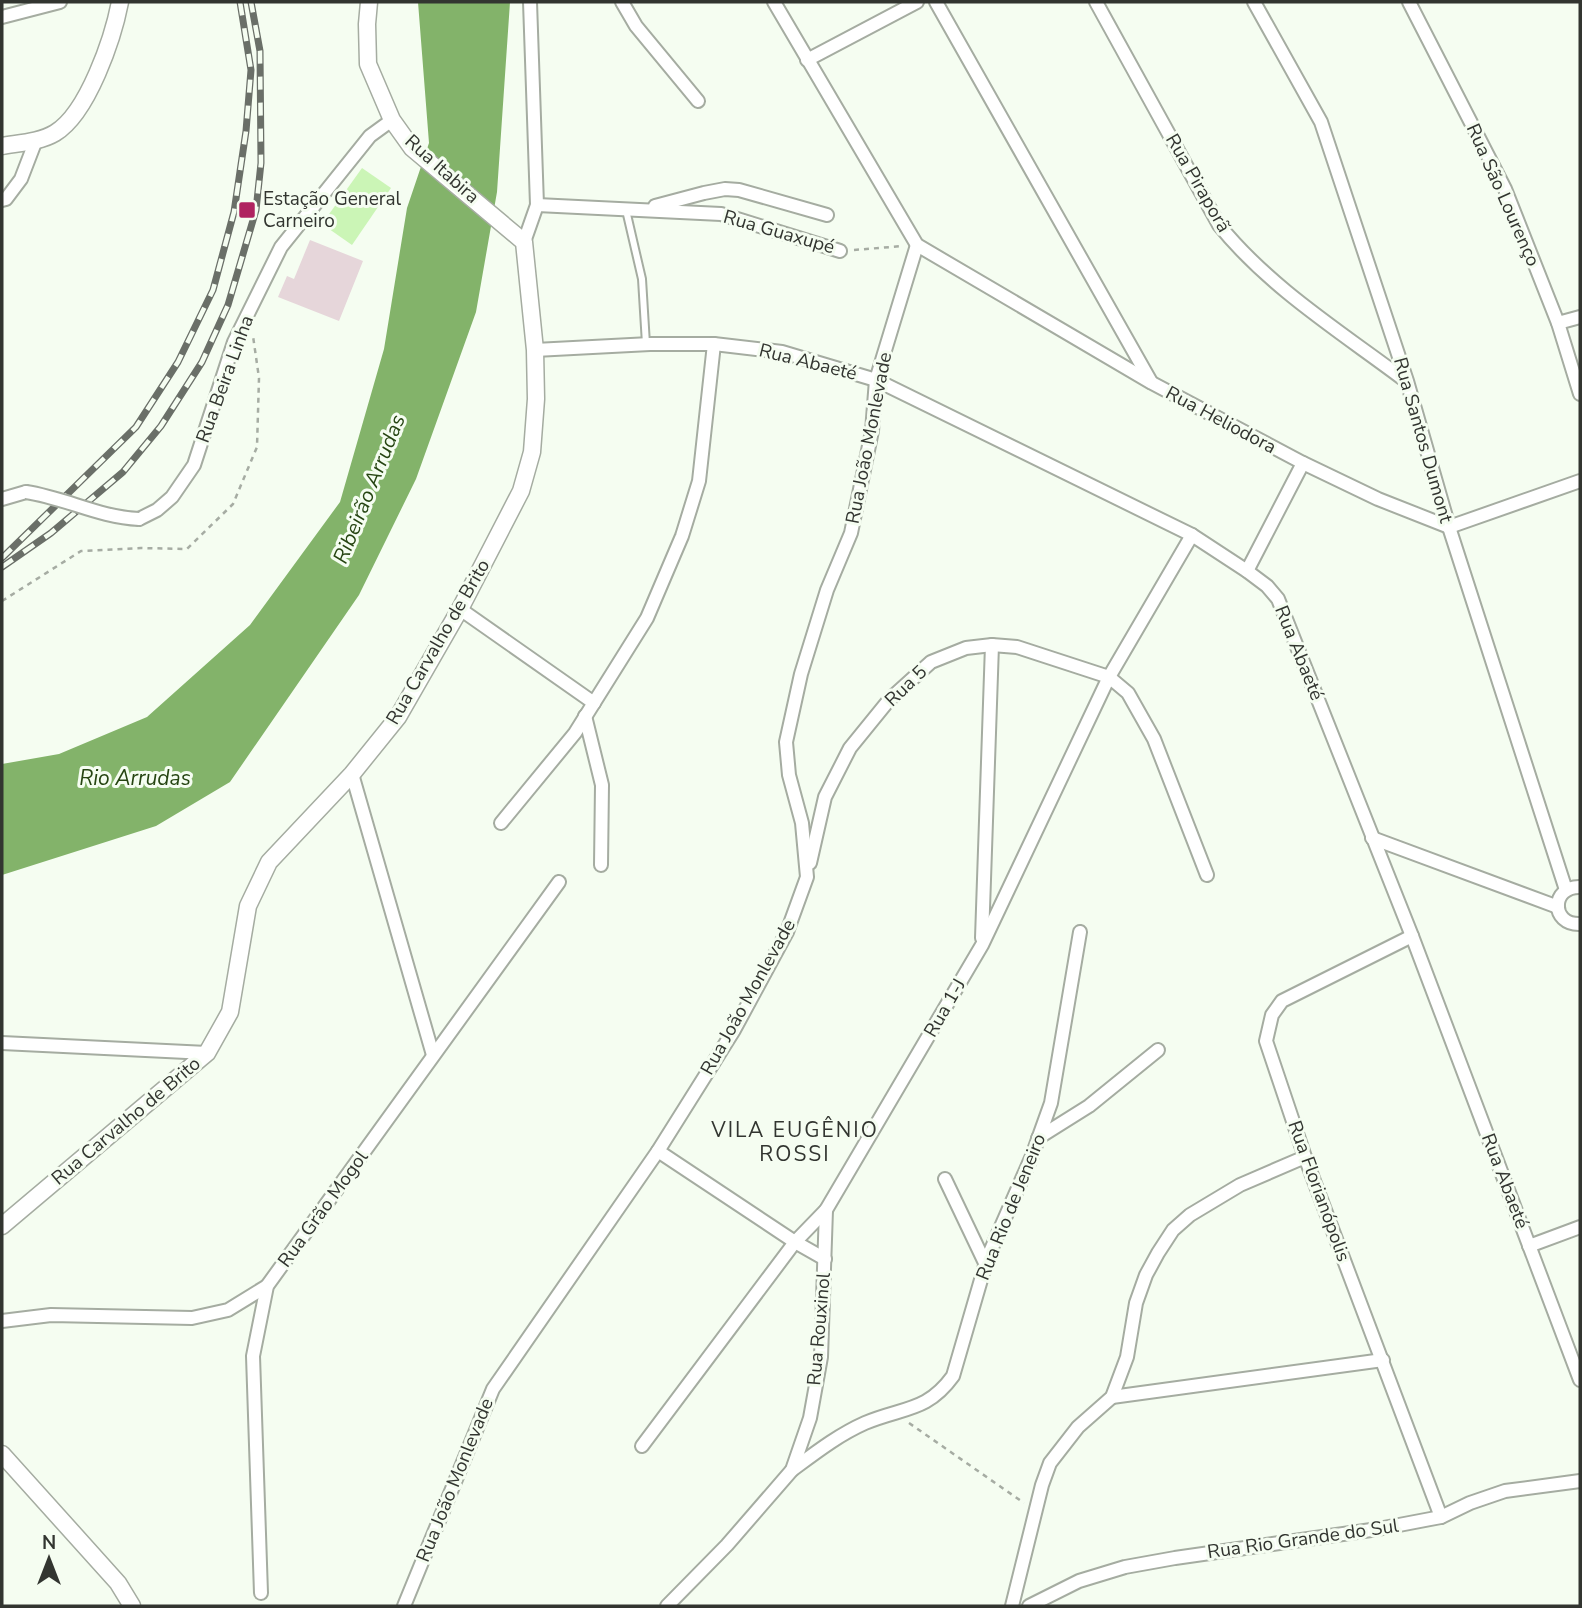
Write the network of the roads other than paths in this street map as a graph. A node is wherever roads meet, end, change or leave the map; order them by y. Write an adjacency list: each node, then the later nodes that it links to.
1 (60, 2): 12 (street)
2 (120, 2): 16 (street)
3 (369, 2): 15 (street, Rua Itabira)
4 (530, 2): 19 (street, Rua Carvalho de Brito)
5 (622, 2): 14 (street)
6 (774, 2): 13 (street)
7 (917, 2): 13 (street)
8 (936, 2): 33 (street, Rua Heliodora)
9 (1096, 2): 32 (street, Rua Piraporã)
10 (1254, 2): 32 (street, Rua Santos Dumont)
11 (1409, 2): 27 (street, Rua São Lourenço)
12 (2, 17)
13 (807, 60): 24 (street)
14 (698, 101)
15 (392, 120): 23 (street, Rua Itabira); 37 (street, Rua Beira Linha, bridge)
16 (36, 140): 17 (street); 18 (street)
17 (2, 146)
18 (2, 200)
19 (537, 205): 20 (street, Rua Guaxupé); 23 (street, Rua Carvalho de Brito)
20 (625, 208): 21 (street, Rua Guaxupé); 28 (lane)
21 (645, 209): 22 (street); 25 (street, Rua Guaxupé)
22 (827, 215)
23 (524, 242): 30 (street, Rua Carvalho de Brito)
24 (917, 245): 31 (street, Rua João Monlevade); 33 (street)
25 (840, 251)
26 (1580, 317): 27 (street)
27 (1558, 323): 34 (street, Rua São Lourenço)
28 (646, 344): 29 (street, Rua Abaeté); 30 (street, Rua Abaeté)
29 (714, 344): 31 (street, Rua Abaeté); 44 (street)
30 (535, 350): 41 (street, Rua Carvalho de Brito)
31 (876, 380): 39 (street, Rua Abaeté); 51 (street, Rua João Monlevade)
32 (1407, 381): 38 (street, Rua Santos Dumont)
33 (1152, 383): 35 (street, Rua Heliodora)
34 (1580, 394)
35 (1303, 463): 38 (street, Rua Heliodora); 40 (street)
36 (1580, 481): 38 (street)
37 (2, 499)
38 (1449, 527): 54 (street, Rua Santos Dumont)
39 (1192, 535): 40 (street, Rua Abaeté); 43 (street, Rua 1-J)
40 (1247, 571): 48 (street, Rua Abaeté)
41 (460, 609): 44 (street); 46 (street, Rua Carvalho de Brito)
42 (992, 645): 43 (street, Rua 5); 51 (street, Rua 5); 59 (street)
43 (1109, 677): 50 (street); 59 (street, Rua 1-J)
44 (594, 703): 45 (street)
45 (585, 716): 47 (street); 49 (street)
46 (352, 775): 62 (street, Rua Carvalho de Brito); 63 (street)
47 (501, 823)
48 (1372, 838): 55 (street); 58 (street, Rua Abaeté)
49 (601, 865)
50 (1207, 875)
51 (807, 877): 65 (street, Rua João Monlevade)
52 (559, 882): 63 (street, Rua Grão Mogol)
53 (1580, 887): 54 (street)
54 (1566, 890): 55 (street)
55 (1558, 907): 56 (street)
56 (1580, 925)
57 (1080, 932): 64 (street, Rua Rio de Jeneiro)
58 (1412, 936): 66 (street, Rua Florianópolis); 72 (street, Rua Abaeté)
59 (982, 945): 68 (street, Rua 1-J)
60 (2, 1043): 62 (street)
61 (1158, 1050): 64 (street)
62 (207, 1053): 69 (street, Rua Carvalho de Brito)
63 (433, 1055): 75 (street, Rua Grão Mogol)
64 (1038, 1138): 74 (street, Rua Rio de Jeneiro)
65 (658, 1152): 71 (street); 87 (street, Rua João Monlevade)
66 (1305, 1157): 77 (street, Rua Florianópolis); 79 (street)
67 (945, 1178): 74 (street)
68 (826, 1210): 71 (street, Rua 1-J); 73 (street, Rua Rouxinol)
69 (2, 1226)
70 (1580, 1227): 72 (street)
71 (795, 1242): 73 (street); 80 (street, Rua 1-J)
72 (1529, 1246): 78 (street, Rua Abaeté)
73 (824, 1259): 82 (street, Rua Rouxinol)
74 (986, 1265): 82 (street, Rua Rio de Jeneiro)
75 (267, 1286): 76 (street); 85 (street, Rua Grão Mogol)
76 (2, 1321)
77 (1383, 1360): 79 (street); 84 (street, Rua Florianópolis)
78 (1580, 1380)
79 (1112, 1397): 89 (street)
80 (642, 1446)
81 (2, 1454): 86 (street)
82 (792, 1470): 88 (street, Rua Rouxinol)
83 (1580, 1480): 84 (street, Rua Rio Grande do Sul)
84 (1441, 1517): 90 (street, Rua Rio Grande do Sul)
85 (261, 1593)
86 (132, 1606)
87 (404, 1606)
88 (667, 1606)
89 (1012, 1606)
90 (1029, 1606)

